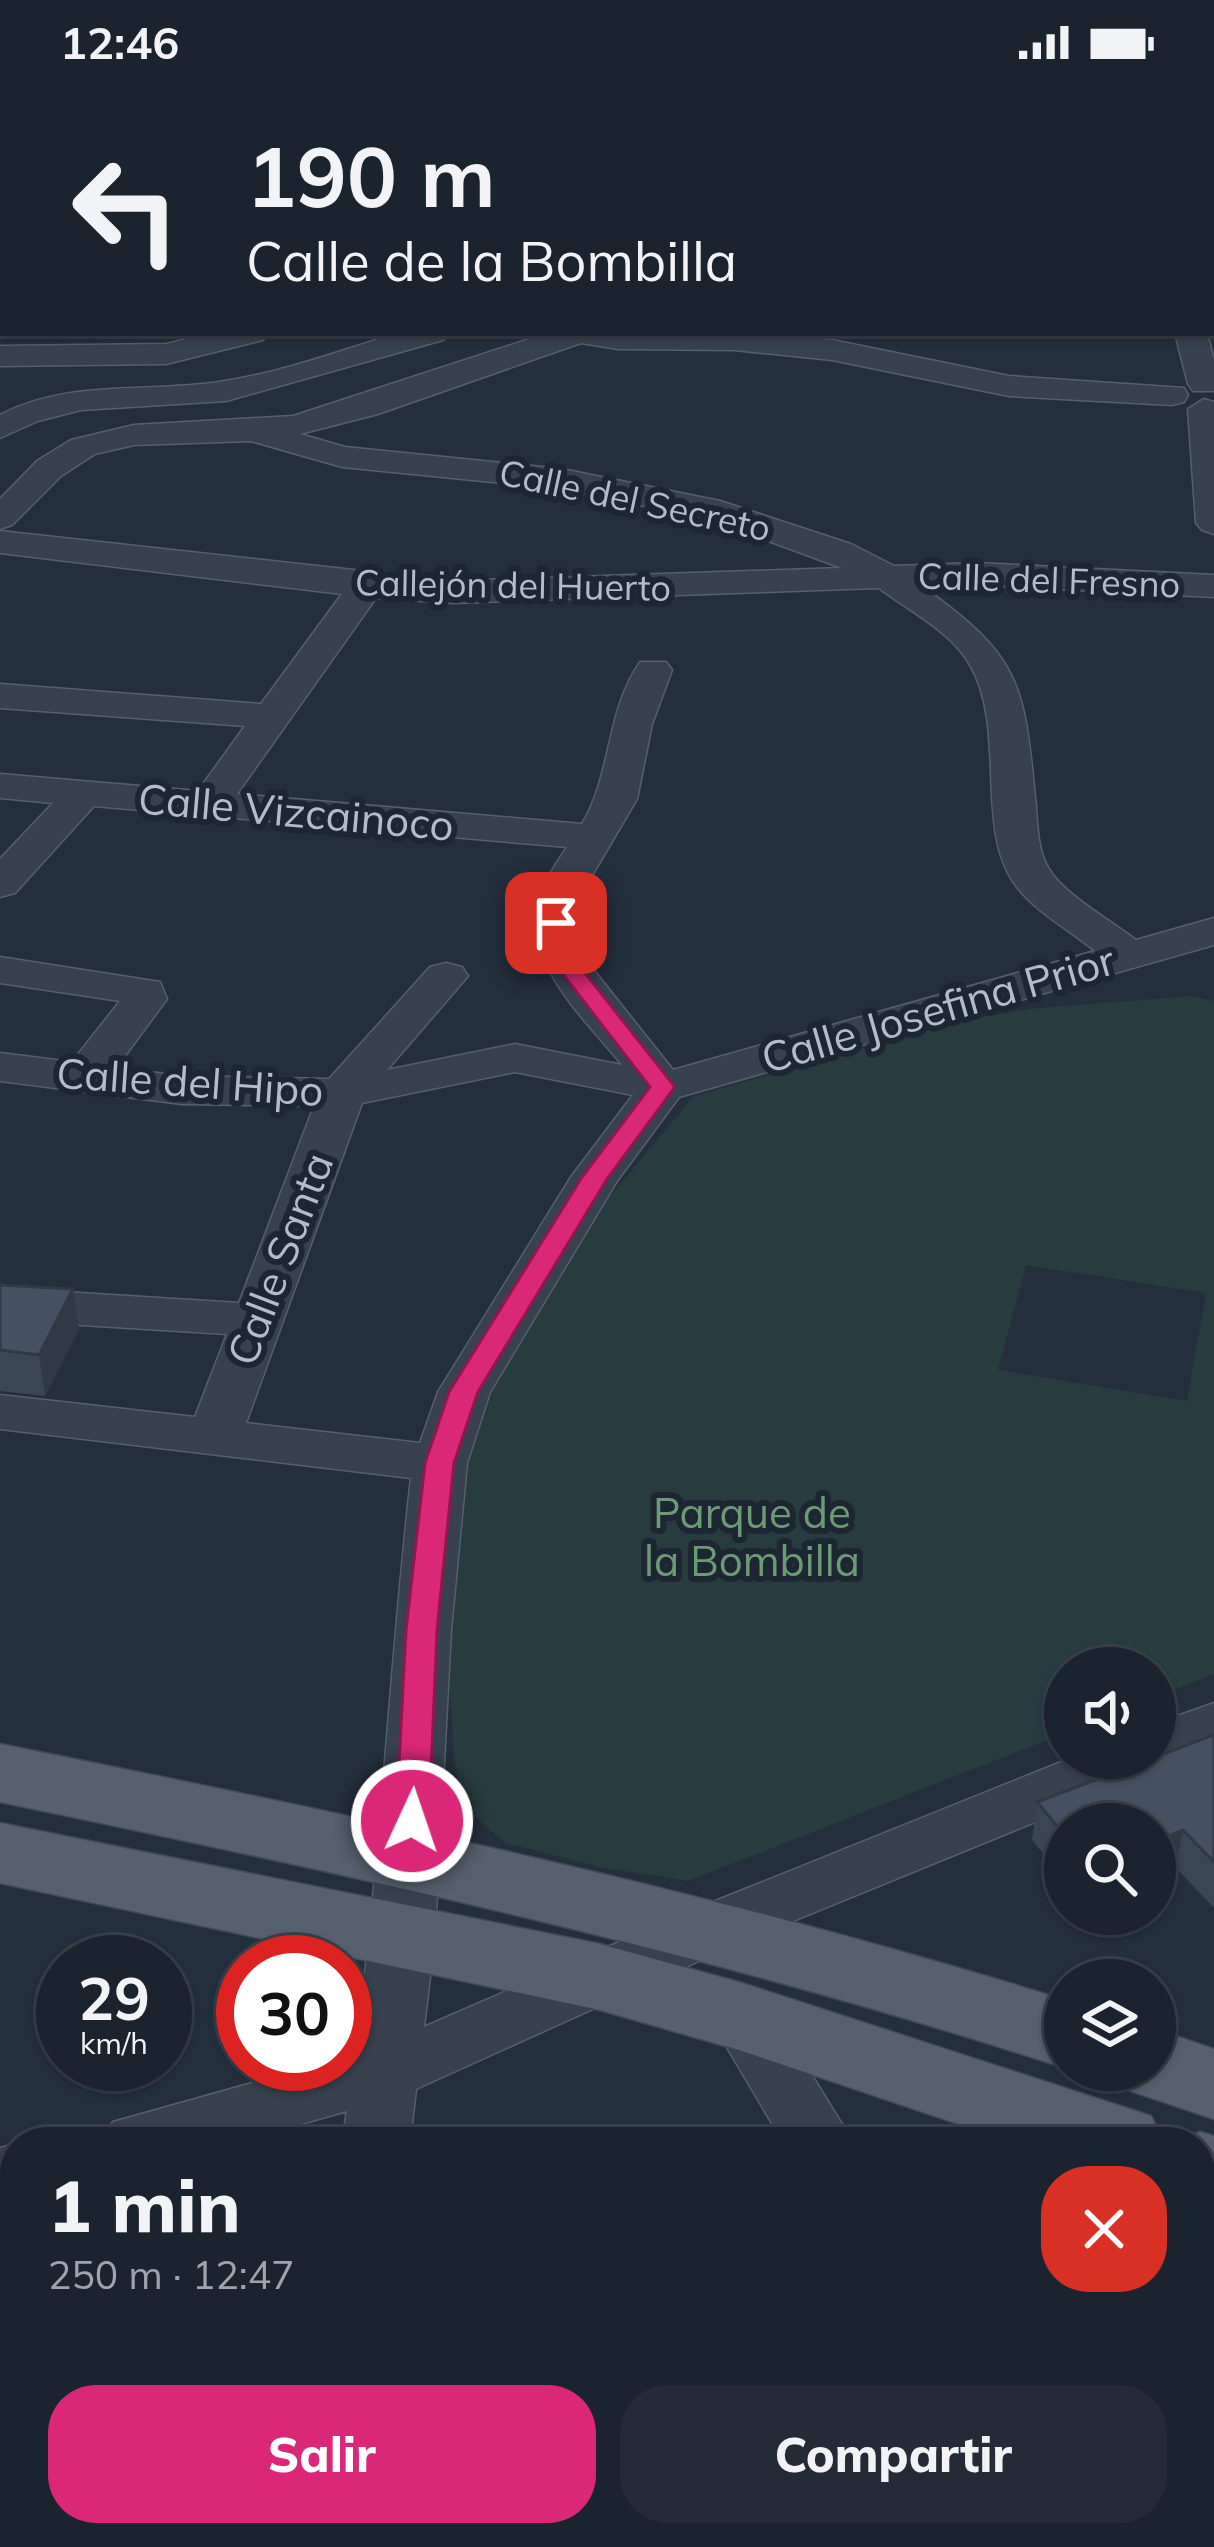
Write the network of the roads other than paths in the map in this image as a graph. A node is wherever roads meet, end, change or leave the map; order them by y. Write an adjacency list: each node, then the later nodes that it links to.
1 (240, 336): 7 (street)
2 (422, 336): 6 (street)
3 (567, 336): 10 (street)
4 (623, 336): 8 (street)
5 (1192, 336): 8 (street)
6 (344, 346): 9 (street)
7 (0, 356)
8 (1202, 396): 12 (street)
9 (0, 428)
10 (257, 432): 11 (street); 13 (street, Calle del Secreto)
11 (0, 518)
12 (1214, 523)
13 (765, 524): 15 (street, Calle del Secreto); 16 (street)
14 (0, 542): 17 (street, Callejón del Huerto)
15 (884, 575): 16 (street, Callejón del Huerto); 18 (street, Calle del Fresno); 28 (street, Calle del Secreto)
16 (737, 584): 17 (street, Callejón del Huerto)
17 (366, 586): 21 (street)
18 (1214, 586)
19 (653, 670): 25 (street)
20 (0, 696): 21 (street)
21 (274, 717): 24 (street)
22 (0, 786): 23 (street, Calle Vizcainoco)
23 (82, 794): 24 (street, Calle Vizcainoco); 26 (street)
24 (209, 804): 25 (street, Calle Vizcainoco)
25 (592, 836): 33 (street)
26 (0, 884)
27 (1214, 931): 28 (street, Calle Josefina Prior)
28 (1128, 956): 33 (street, Calle Josefina Prior)
29 (0, 970): 32 (street)
30 (446, 976): 34 (street, Calle Santa)
31 (0, 1067): 32 (street, Calle del Hipo)
32 (85, 1077): 34 (street, Calle del Hipo)
33 (663, 1087): 34 (street, Calle del Hipo); 39 (street)
34 (342, 1093): 36 (street, Calle Santa)
35 (0, 1304): 36 (street)
36 (256, 1320): 38 (street, Calle Santa)
37 (0, 1412): 38 (street)
38 (214, 1437): 39 (street)
39 (440, 1463): 45 (street)
40 (1214, 1724): 41 (street)
41 (1176, 1739)
42 (0, 1773): 45 (main road)
43 (1080, 1779): 46 (street)
44 (0, 1853): 45 (main road)
45 (406, 1895): 46 (main road); 47 (main road); 51 (street)
46 (710, 1929): 47 (street); 49 (main road)
47 (600, 1977): 48 (main road); 51 (street)
48 (742, 2017): 55 (street); 56 (main road)
49 (1044, 2027)
50 (1176, 2071): 52 (main road)
51 (386, 2073): 53 (street); 54 (street)
52 (1214, 2084)
53 (191, 2127)
54 (378, 2127)
55 (810, 2127)
56 (1075, 2127)

